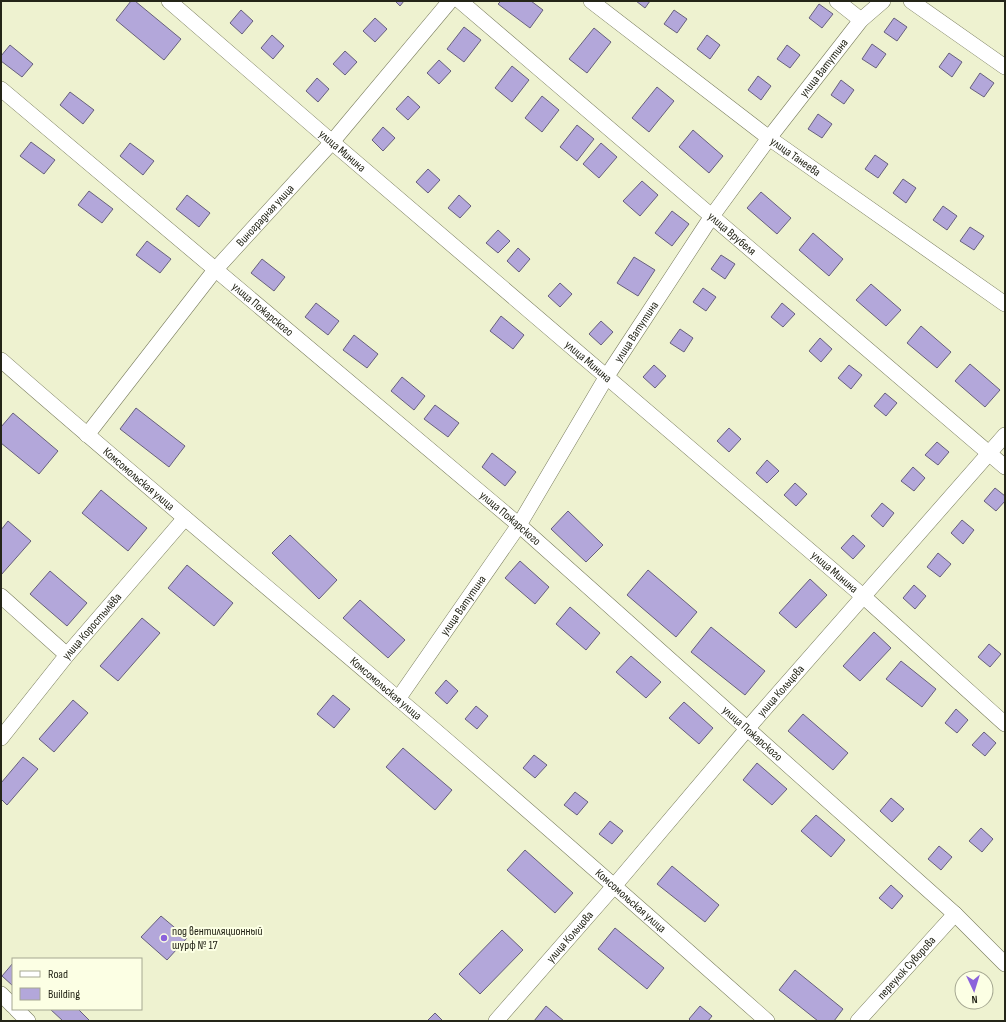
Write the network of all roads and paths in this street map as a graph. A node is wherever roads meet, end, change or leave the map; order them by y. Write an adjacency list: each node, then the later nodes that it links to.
1 (169, 1): 12 (street, улица Минина)
2 (450, 1): 12 (street, Виноградная улица)
3 (460, 1): 13 (street, улица Врубеля)
4 (591, 1): 11 (street, улица Танеева)
5 (837, 1): 8 (street)
6 (883, 1): 8 (street, улица Ватутина)
7 (911, 1): 9 (street)
8 (861, 20): 11 (street, улица Ватутина)
9 (1005, 67)
10 (1, 89): 14 (street, улица Пожарского)
11 (769, 138): 13 (street, улица Ватутина); 15 (street, улица Танеева)
12 (332, 142): 14 (street, Виноградная улица); 17 (street, улица Минина)
13 (712, 216): 17 (street, улица Ватутина); 20 (street, улица Врубеля)
14 (215, 270): 18 (street, Виноградная улица); 23 (street, улица Пожарского)
15 (1005, 304)
16 (1, 360): 18 (street, Комсомольская улица)
17 (607, 376): 23 (street, улица Ватутина); 25 (street, улица Минина)
18 (87, 435): 22 (street, Комсомольская улица)
19 (1005, 435): 20 (street, улица Кольцова)
20 (990, 454): 21 (street, улица Врубеля); 25 (street, улица Кольцова)
21 (1005, 467)
22 (185, 518): 26 (street, улица Коростылёва); 27 (street, Комсомольская улица)
23 (519, 525): 27 (street, улица Ватутина); 29 (street, улица Пожарского)
24 (1, 596): 26 (street)
25 (864, 597): 28 (street, улица Минина); 29 (street, улица Кольцова)
26 (67, 656): 30 (street, улица Коростылёва)
27 (398, 699): 31 (street, Комсомольская улица)
28 (1005, 724)
29 (747, 729): 31 (street, улица Кольцова); 32 (street, улица Пожарского)
30 (1, 738)
31 (615, 885): 38 (street, улица Кольцова); 39 (street, Комсомольская улица)
32 (955, 914): 33 (street, улица Пожарского); 40 (street, переулок Суворова)
33 (1005, 964)
34 (1, 994): 35 (street)
35 (12, 1005)
36 (17, 1010): 37 (street)
37 (28, 1021)
38 (496, 1021)
39 (767, 1021)
40 (858, 1021)

